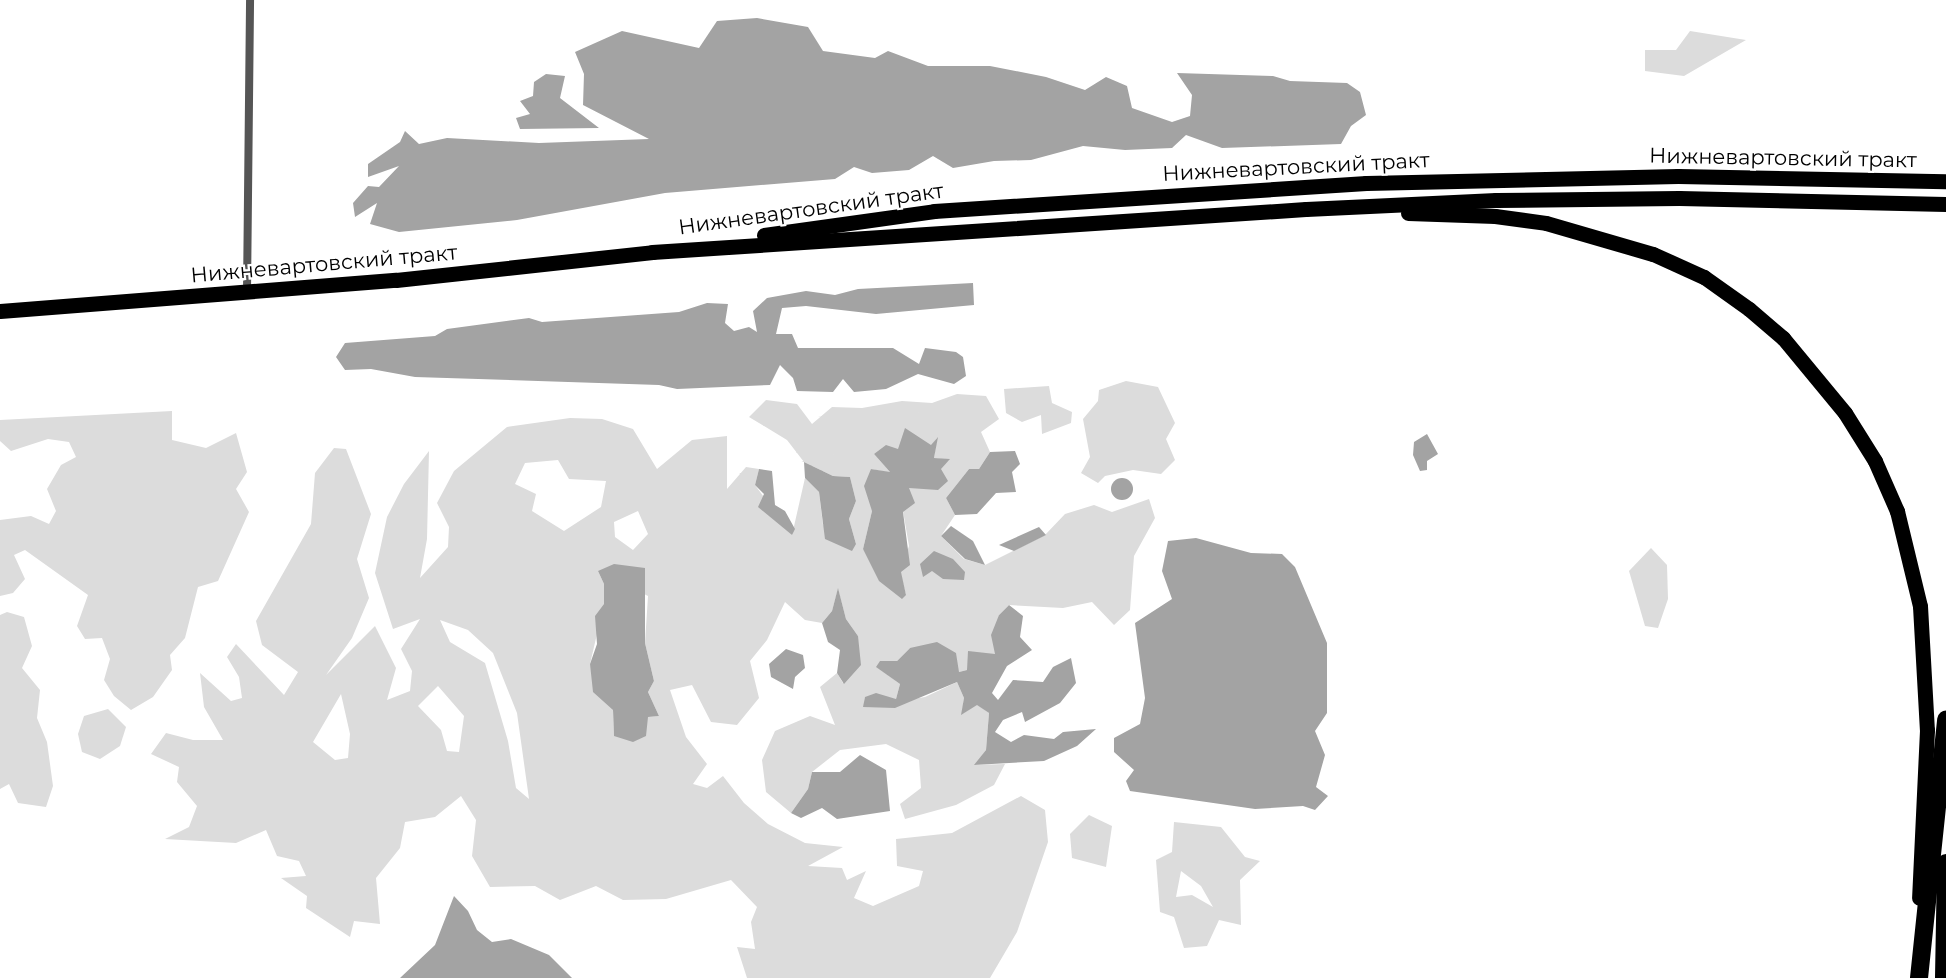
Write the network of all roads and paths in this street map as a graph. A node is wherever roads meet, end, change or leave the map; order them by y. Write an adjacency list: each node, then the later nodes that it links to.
1 (250, 0): 6 (lane)
2 (1946, 181): 5 (main road, Нижневартовский тракт)
3 (1946, 204): 4 (main road, Нижневартовский тракт)
4 (1306, 208): 5 (main road, Нижневартовский тракт); 10 (main road)
5 (652, 252): 6 (main road, Нижневартовский тракт)
6 (247, 292): 7 (main road, Нижневартовский тракт)
7 (0, 311)
8 (1946, 719): 10 (highway)
9 (1946, 863): 11 (highway)
10 (1917, 978)
11 (1944, 978)

